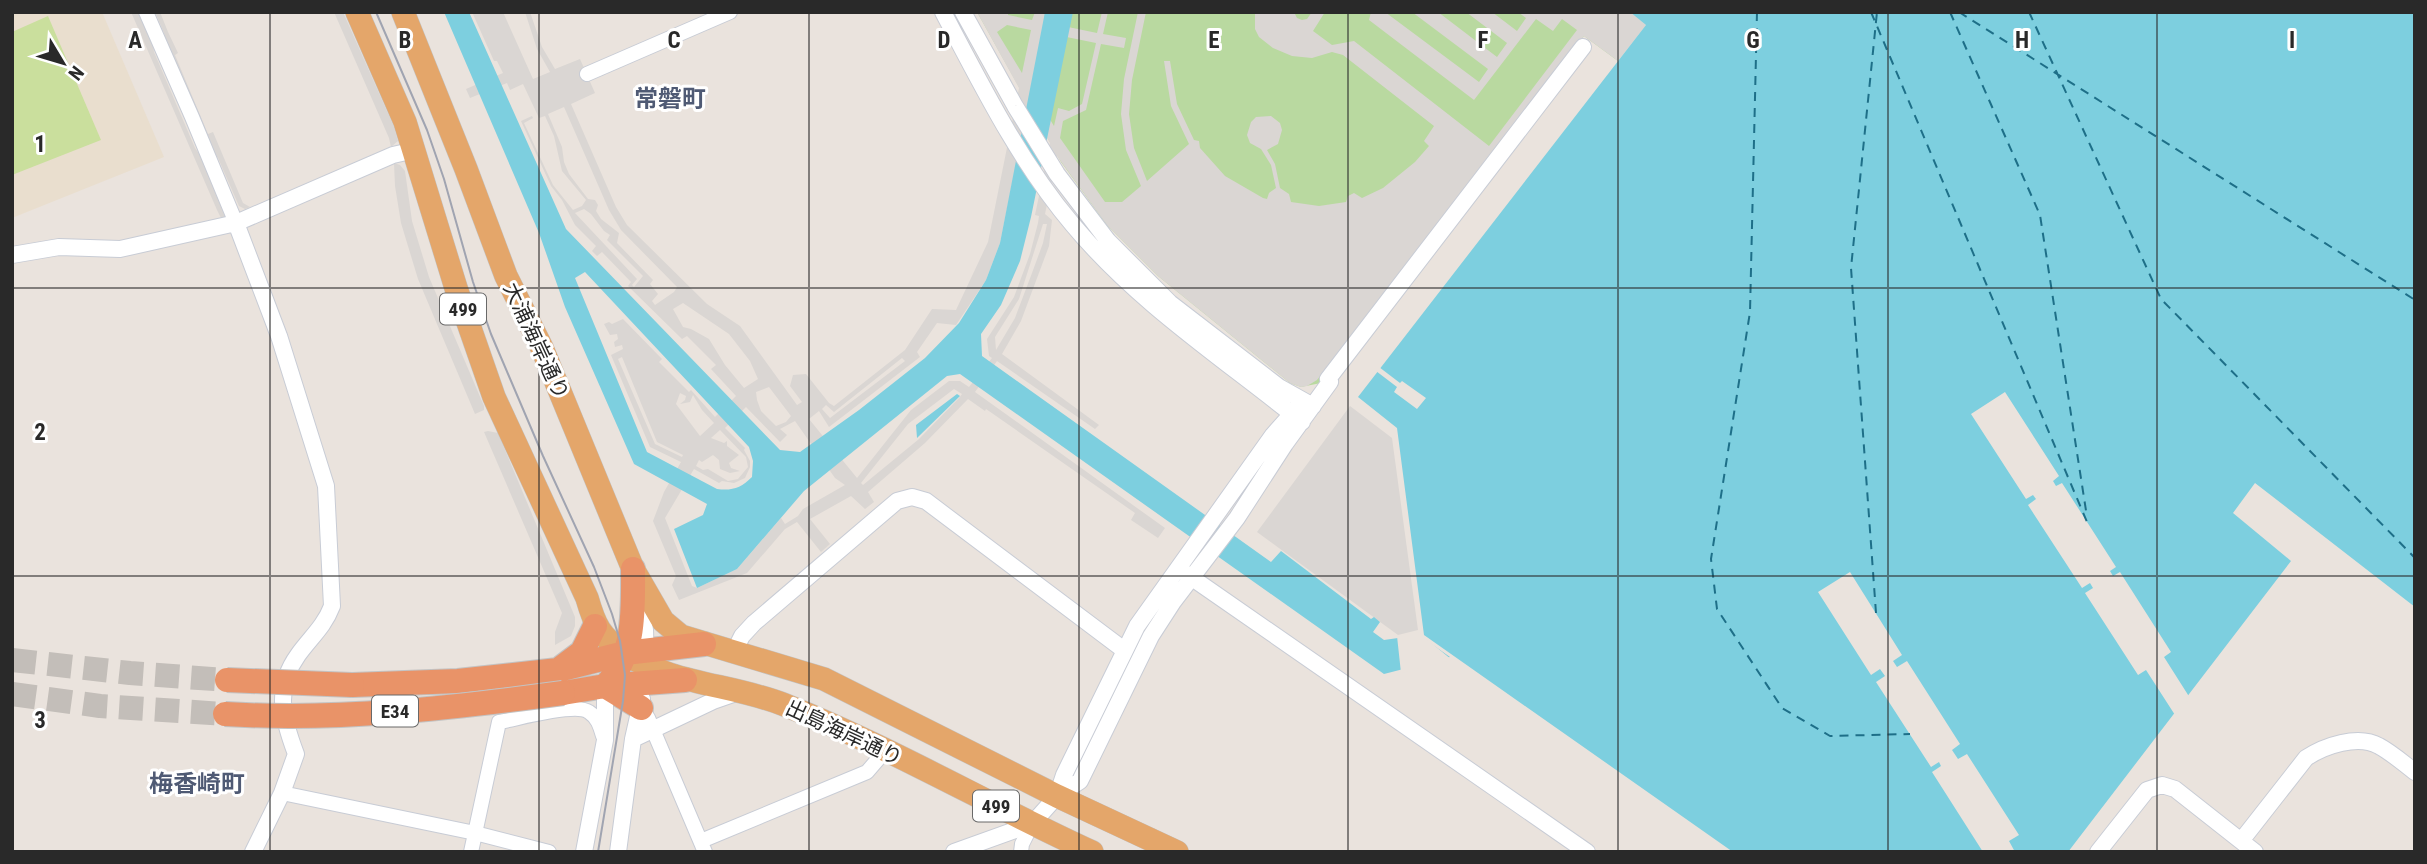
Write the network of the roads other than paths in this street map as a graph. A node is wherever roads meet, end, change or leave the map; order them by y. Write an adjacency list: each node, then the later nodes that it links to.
1 (146, 12): 10 (street)
2 (357, 12): 9 (highway, 499)
3 (403, 12): 15 (highway, 大浦海岸通り / 499)
4 (730, 12): 8 (street)
5 (943, 12): 13 (street)
6 (963, 12): 12 (street)
7 (1583, 47): 12 (street)
8 (587, 74)
9 (415, 150): 10 (street); 17 (highway, 499)
10 (236, 223): 11 (street); 32 (street)
11 (12, 255)
12 (1309, 403): 13 (street)
13 (1297, 418): 14 (street); 16 (street)
14 (1177, 567): 16 (street); 19 (street)
15 (633, 569): 18 (highway, 大浦海岸通り / 499); 21 (highway)
16 (1193, 578): 33 (street); 47 (street)
17 (595, 626): 21 (highway); 24 (highway)
18 (704, 644): 20 (highway, 出島海岸通り / 499); 21 (highway, E34)
19 (1124, 650): 20 (street); 33 (street)
20 (734, 652): 33 (highway, 出島海岸通り / 499)
21 (637, 678): 23 (highway); 24 (highway, E34); 25 (highway); 25 (street); 26 (street); 28 (street); 28 (street); 37 (street)
22 (227, 680): 24 (highway, E34, bridge)
23 (685, 680): 26 (highway, 出島海岸通り / 499)
24 (561, 681): 25 (highway, E34); 27 (highway, E34, bridge)
25 (605, 686): 29 (street)
26 (741, 692): 30 (highway, 出島海岸通り / 499)
27 (225, 714)
28 (633, 739): 42 (street)
29 (605, 740): 35 (street); 41 (street)
30 (885, 751): 34 (highway, 出島海岸通り / 499); 37 (street)
31 (2415, 772): 36 (street)
32 (282, 793): 35 (street); 38 (street)
33 (1057, 796): 34 (street); 46 (highway, 出島海岸通り / 499)
34 (1032, 824): 43 (street); 44 (street); 45 (highway, 出島海岸通り / 499)
35 (475, 833): 39 (street); 40 (street)
36 (2241, 841): 48 (street); 49 (street)
37 (703, 846)
38 (253, 852)
39 (471, 852)
40 (549, 852)
41 (584, 852)
42 (618, 852)
43 (954, 852)
44 (1021, 852)
45 (1092, 852)
46 (1177, 852)
47 (1587, 852)
48 (2098, 852)
49 (2255, 852)

